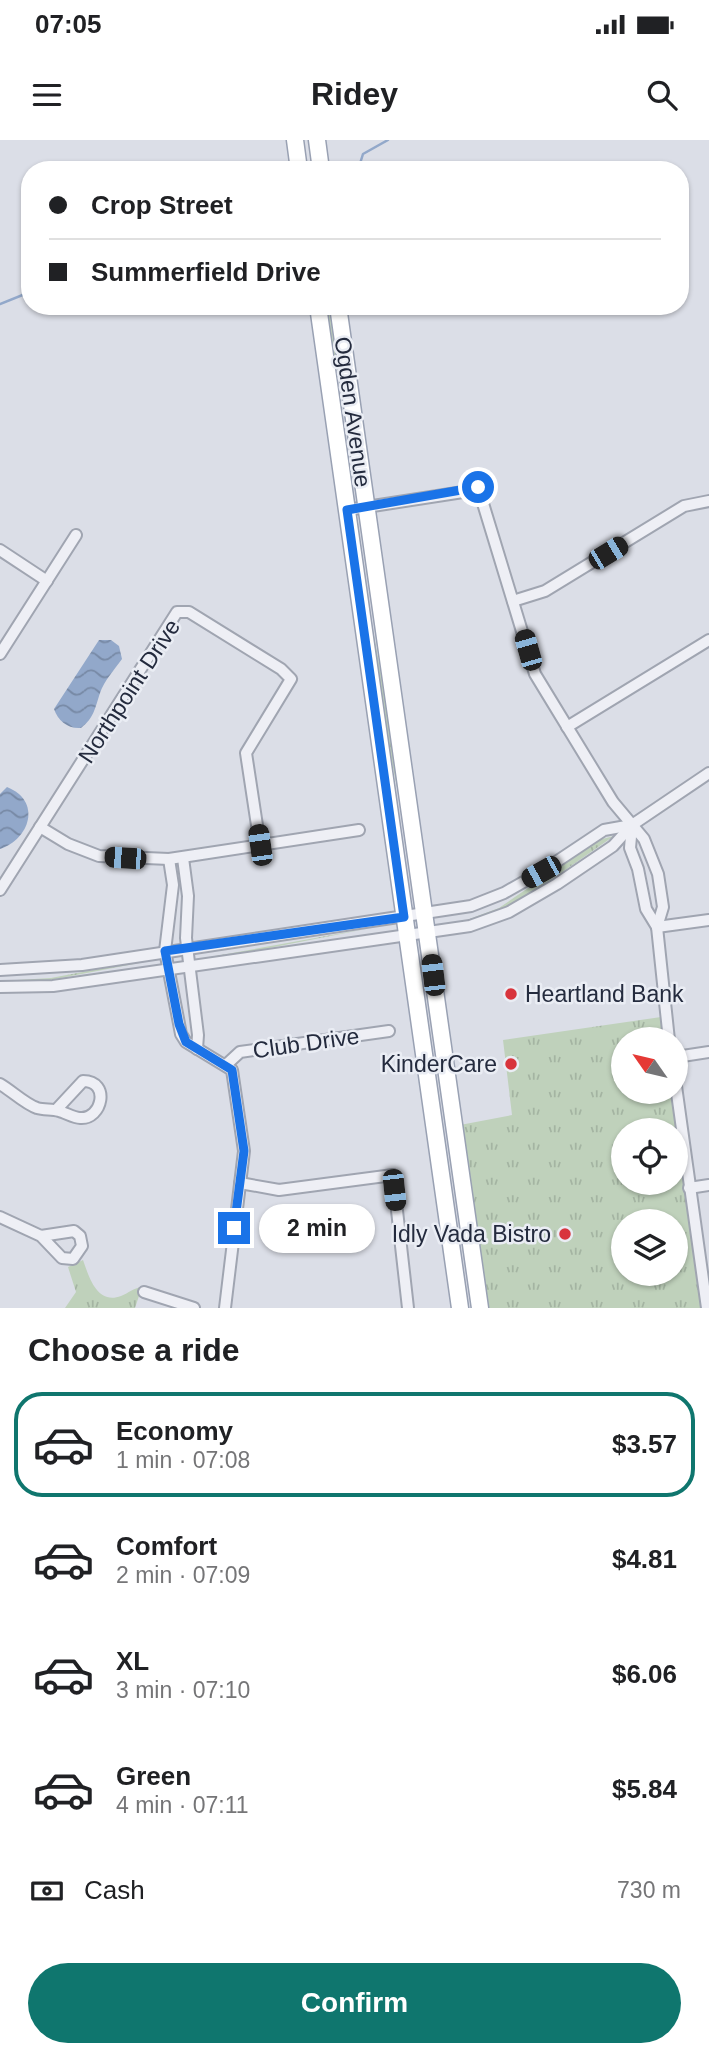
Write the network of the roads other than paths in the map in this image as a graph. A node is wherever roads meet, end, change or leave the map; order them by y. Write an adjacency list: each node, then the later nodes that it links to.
1 (295, 140): 3 (main road)
2 (317, 140): 4 (main road)
3 (298, 161)
4 (320, 161)
5 (319, 315): 9 (main road, Ogden Avenue)
6 (339, 315): 8 (main road, Ogden Avenue)
7 (709, 501): 13 (street)
8 (366, 507): 9 (street); 13 (street); 25 (main road, Ogden Avenue)
9 (347, 510): 26 (main road, Ogden Avenue)
10 (76, 535): 12 (street)
11 (0, 550): 12 (street)
12 (47, 580): 15 (street)
13 (513, 601): 16 (street)
14 (709, 640): 16 (street)
15 (0, 654)
16 (568, 727): 18 (street)
17 (709, 774): 18 (street)
18 (632, 825): 25 (street); 28 (street); 28 (street); 29 (street)
19 (40, 827): 21 (street, Northpoint Drive); 23 (street); 24 (street, Northpoint Drive)
20 (359, 830): 21 (street)
21 (260, 845): 22 (street)
22 (183, 858): 23 (street); 31 (street)
23 (169, 859): 32 (street)
24 (0, 890)
25 (424, 914): 26 (street); 29 (main road, Ogden Avenue)
26 (404, 917): 30 (main road, Ogden Avenue); 31 (street)
27 (709, 920): 28 (street)
28 (657, 927): 37 (street)
29 (427, 934): 30 (street); 56 (main road, Ogden Avenue)
30 (406, 936): 33 (street); 55 (main road, Ogden Avenue)
31 (187, 949): 32 (street); 33 (street)
32 (165, 951): 34 (street); 35 (street)
33 (188, 967): 35 (street); 39 (street)
34 (0, 970)
35 (169, 970): 36 (street); 39 (street)
36 (0, 987)
37 (668, 1027)
38 (389, 1031): 42 (street, Club Drive)
39 (197, 1049): 42 (street)
40 (709, 1052): 41 (street)
41 (688, 1055)
42 (227, 1064): 46 (street)
43 (0, 1084): 45 (street)
44 (678, 1104): 48 (street)
45 (56, 1110)
46 (240, 1183): 53 (street); 54 (street)
47 (709, 1185): 48 (street)
48 (689, 1188): 57 (street)
49 (0, 1217): 50 (street)
50 (41, 1236)
51 (144, 1292): 52 (street)
52 (194, 1308)
53 (225, 1308)
54 (408, 1308)
55 (460, 1308)
56 (480, 1308)
57 (707, 1308)

